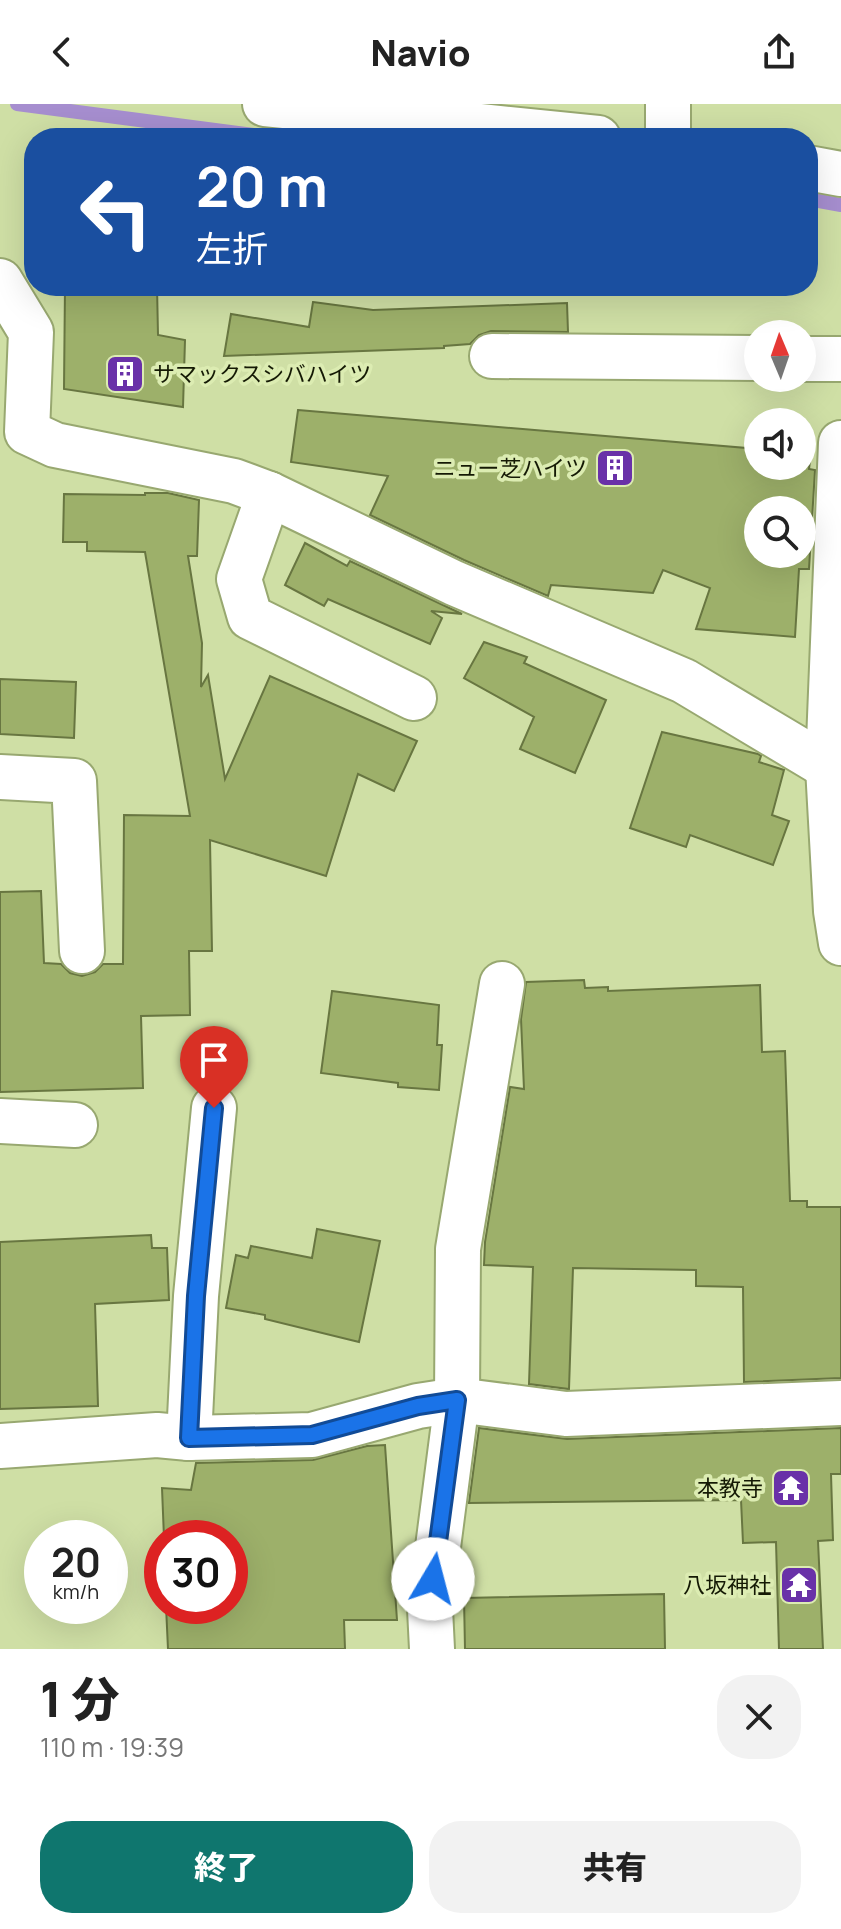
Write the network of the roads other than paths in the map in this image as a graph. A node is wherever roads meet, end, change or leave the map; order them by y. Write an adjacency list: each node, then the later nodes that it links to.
1 (265, 104): 3 (street)
2 (668, 104): 5 (street)
3 (458, 115): 4 (street)
4 (537, 128)
5 (668, 128)
6 (818, 170): 7 (street)
7 (841, 174)
8 (0, 281): 15 (street)
9 (492, 356): 10 (street)
10 (744, 358)
11 (816, 359): 12 (street)
12 (841, 359)
13 (841, 443): 14 (street)
14 (841, 455): 16 (street)
15 (269, 494): 17 (street); 18 (street)
16 (836, 654): 18 (street)
17 (414, 698)
18 (828, 767): 20 (street)
19 (0, 777): 21 (street)
20 (841, 943)
21 (82, 951)
22 (502, 984): 26 (street)
23 (214, 1108): 28 (street)
24 (0, 1121): 25 (street)
25 (75, 1125)
26 (457, 1400): 27 (street); 28 (street); 30 (street)
27 (841, 1403)
28 (189, 1438): 29 (street)
29 (0, 1446)
30 (432, 1649)

